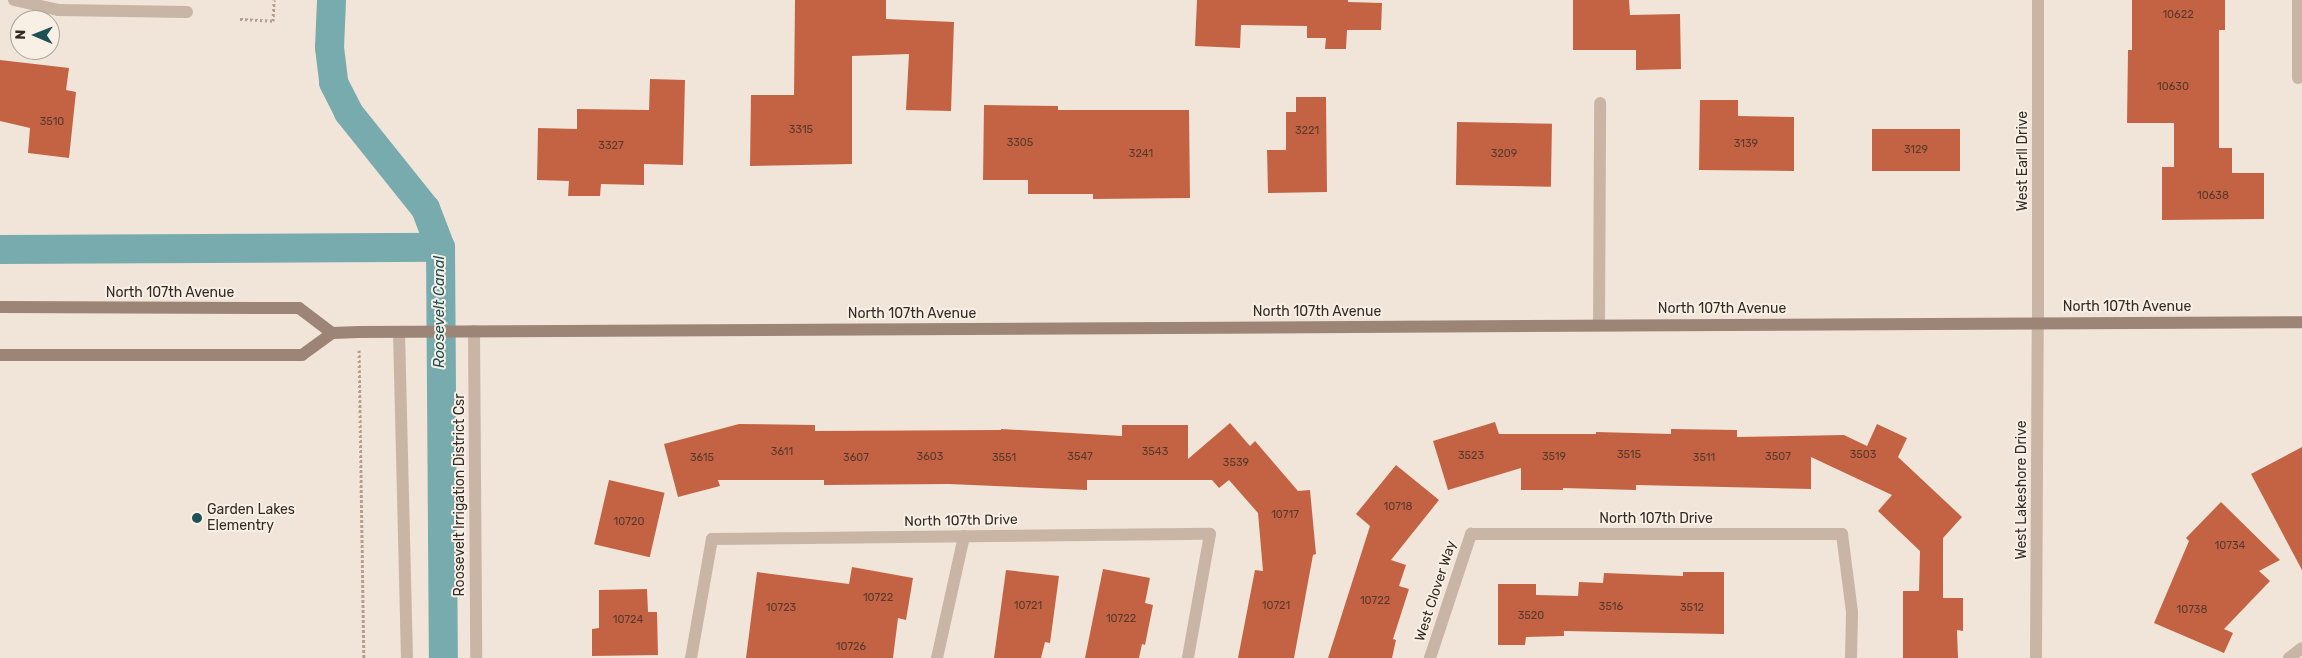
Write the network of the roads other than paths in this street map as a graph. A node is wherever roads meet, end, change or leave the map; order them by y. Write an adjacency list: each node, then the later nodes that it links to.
1 (14, 0): 4 (street)
2 (2038, 0): 8 (street, West Earll Drive)
3 (2298, 0): 5 (street)
4 (187, 12)
5 (2298, 78)
6 (1600, 103): 10 (street)
7 (0, 308): 13 (main road, North 107th Avenue)
8 (2038, 322): 9 (main road, North 107th Avenue); 10 (main road, North 107th Avenue); 25 (street, West Lakeshore Drive)
9 (2302, 322)
10 (1599, 325): 12 (main road, North 107th Avenue)
11 (404, 332): 12 (main road, North 107th Avenue); 13 (main road, North 107th Avenue); 18 (street)
12 (474, 332): 19 (street, Roosevelt Irrigation District Csr)
13 (332, 333): 14 (main road)
14 (0, 355)
15 (1471, 534): 23 (street, West Clover Way); 24 (street, North 107th Drive)
16 (964, 536): 20 (street, North 107th Drive); 21 (street); 22 (street, North 107th Drive)
17 (2302, 648): 26 (street)
18 (407, 658)
19 (476, 658)
20 (691, 658)
21 (937, 658)
22 (1188, 658)
23 (1430, 658)
24 (1851, 658)
25 (2036, 658)
26 (2289, 658)

